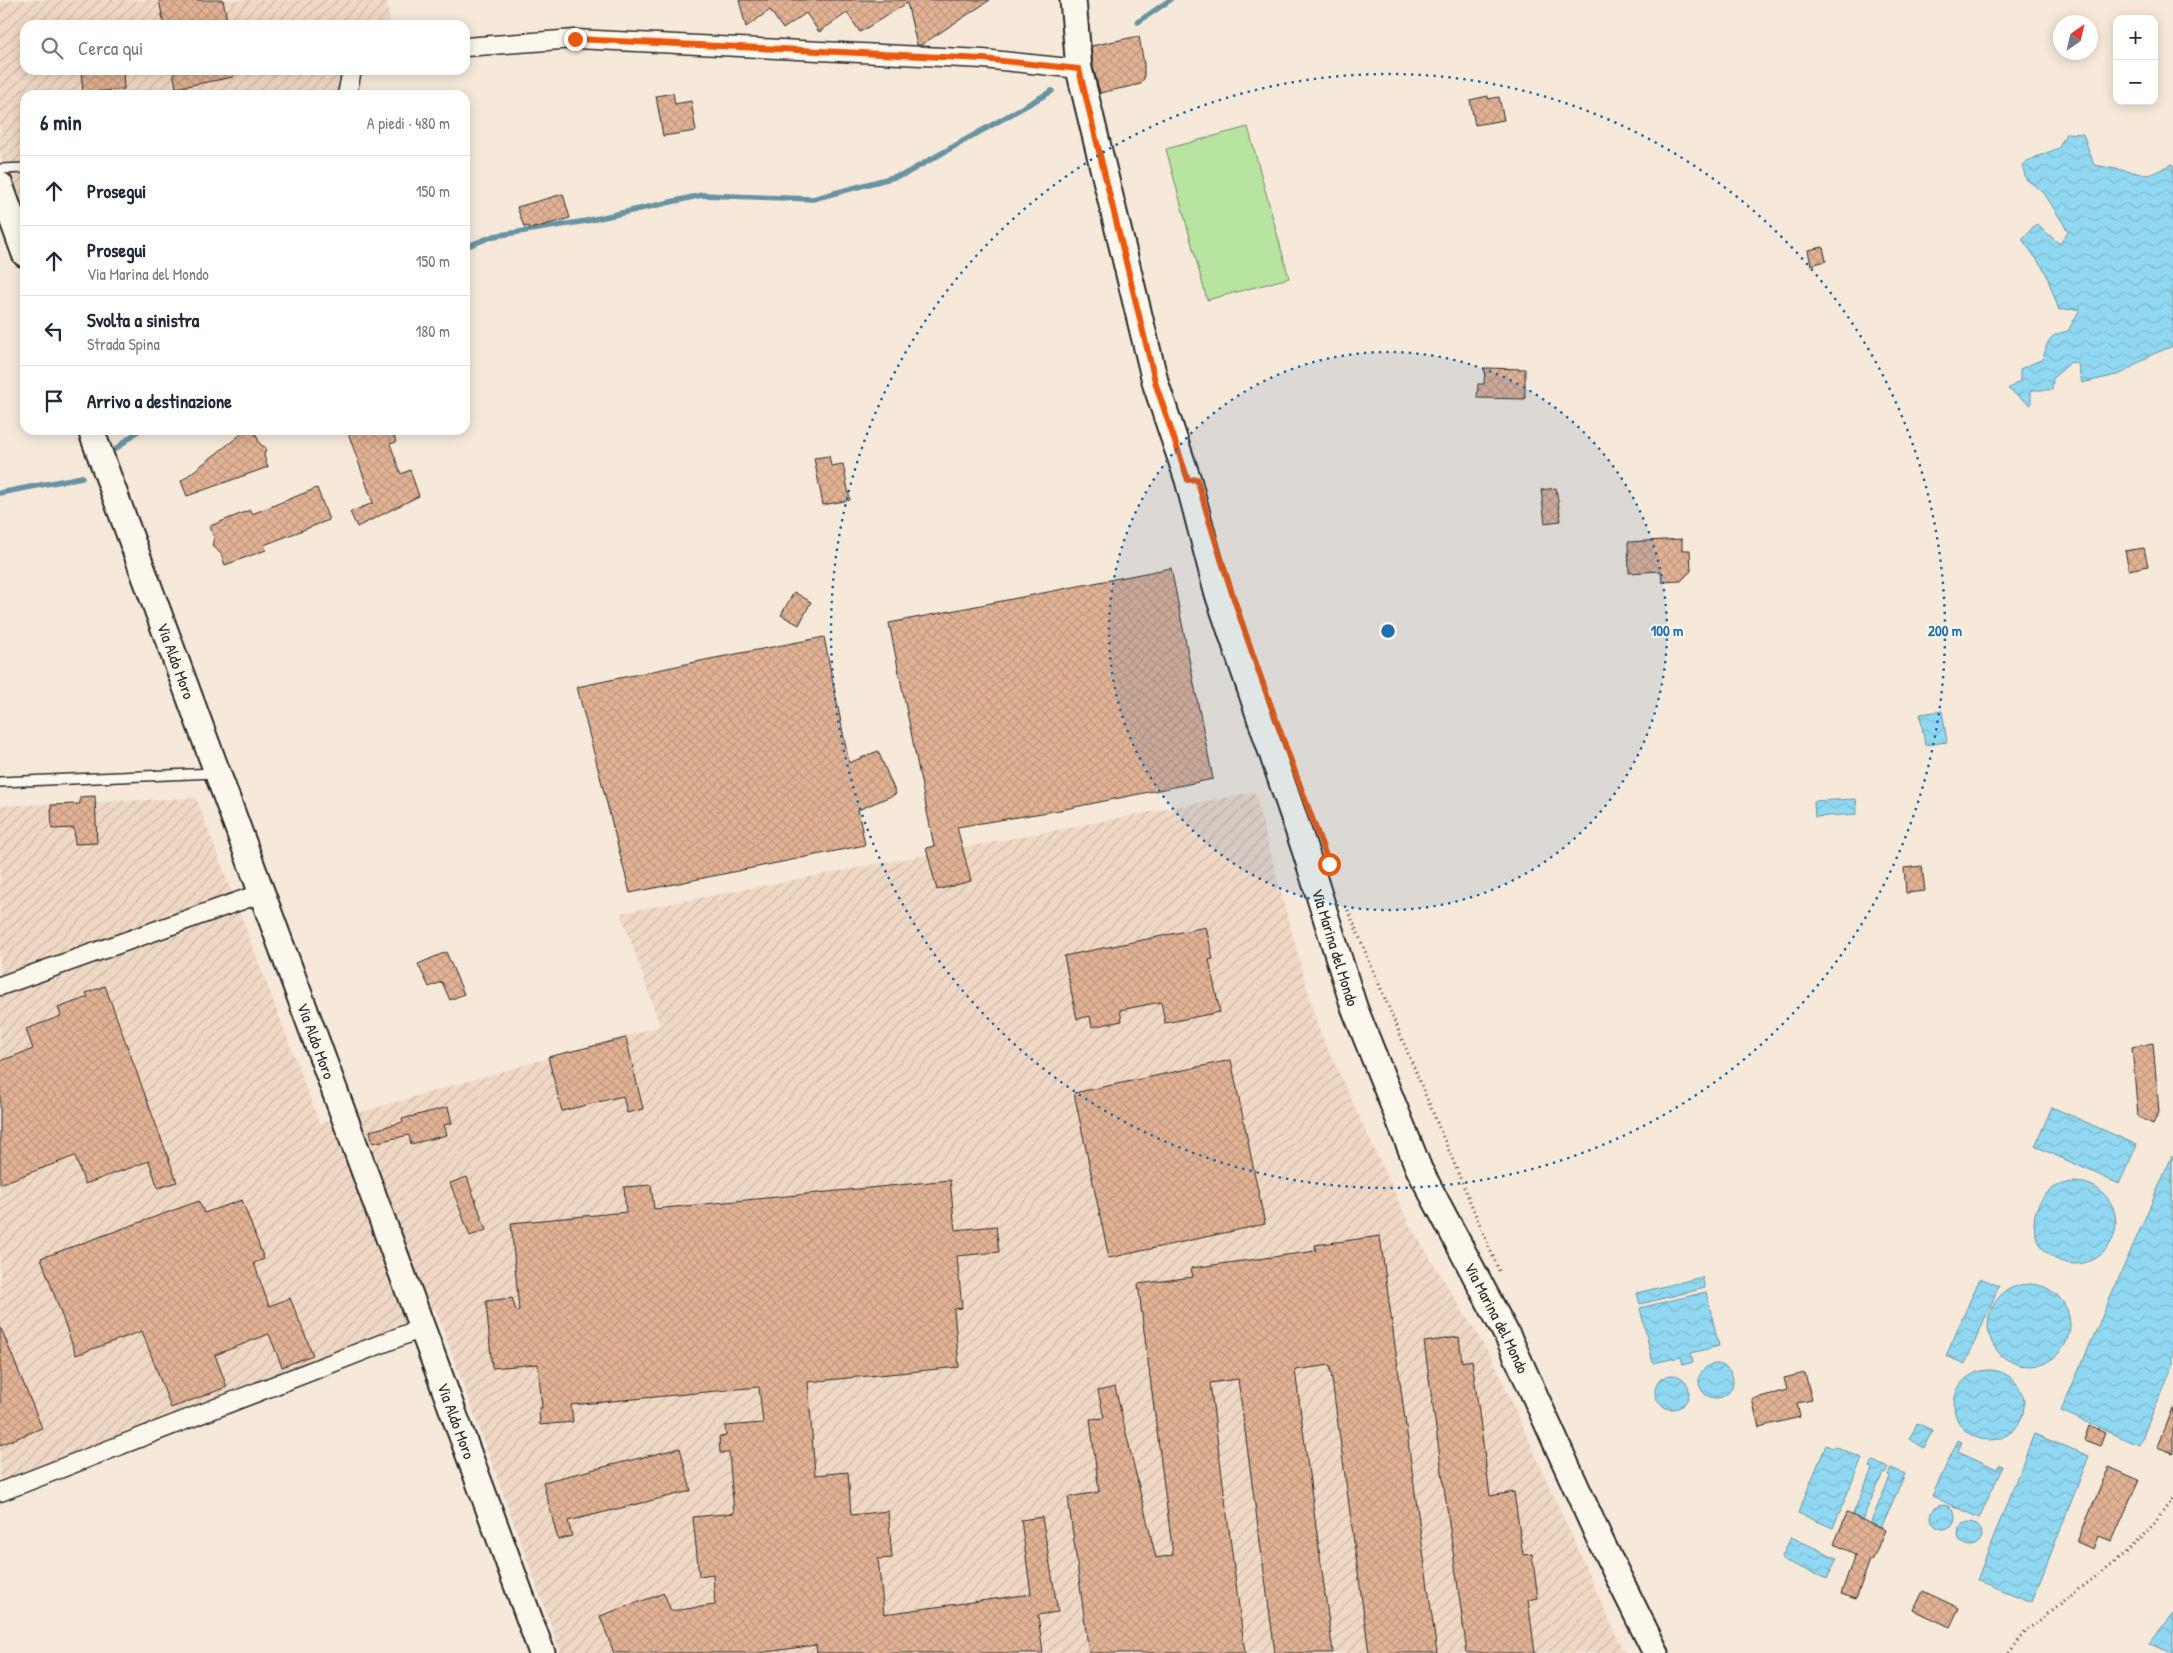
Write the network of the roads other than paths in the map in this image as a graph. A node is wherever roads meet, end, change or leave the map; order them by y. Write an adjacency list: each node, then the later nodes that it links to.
1 (1073, 0): 3 (street, Via Marina del Mondo)
2 (470, 47): 3 (street)
3 (1079, 69): 18 (street, Via Marina del Mondo)
4 (351, 75): 5 (street)
5 (348, 90)
6 (20, 168): 7 (lane)
7 (0, 169)
8 (0, 186): 9 (street)
9 (20, 240)
10 (93, 435): 11 (street, Via Aldo Moro)
11 (218, 773): 12 (lane); 13 (street, Via Aldo Moro)
12 (0, 782)
13 (262, 893): 14 (street); 15 (street, Via Aldo Moro)
14 (0, 986)
15 (422, 1328): 16 (street); 17 (street, Via Aldo Moro)
16 (0, 1492)
17 (542, 1653)
18 (1656, 1653)

